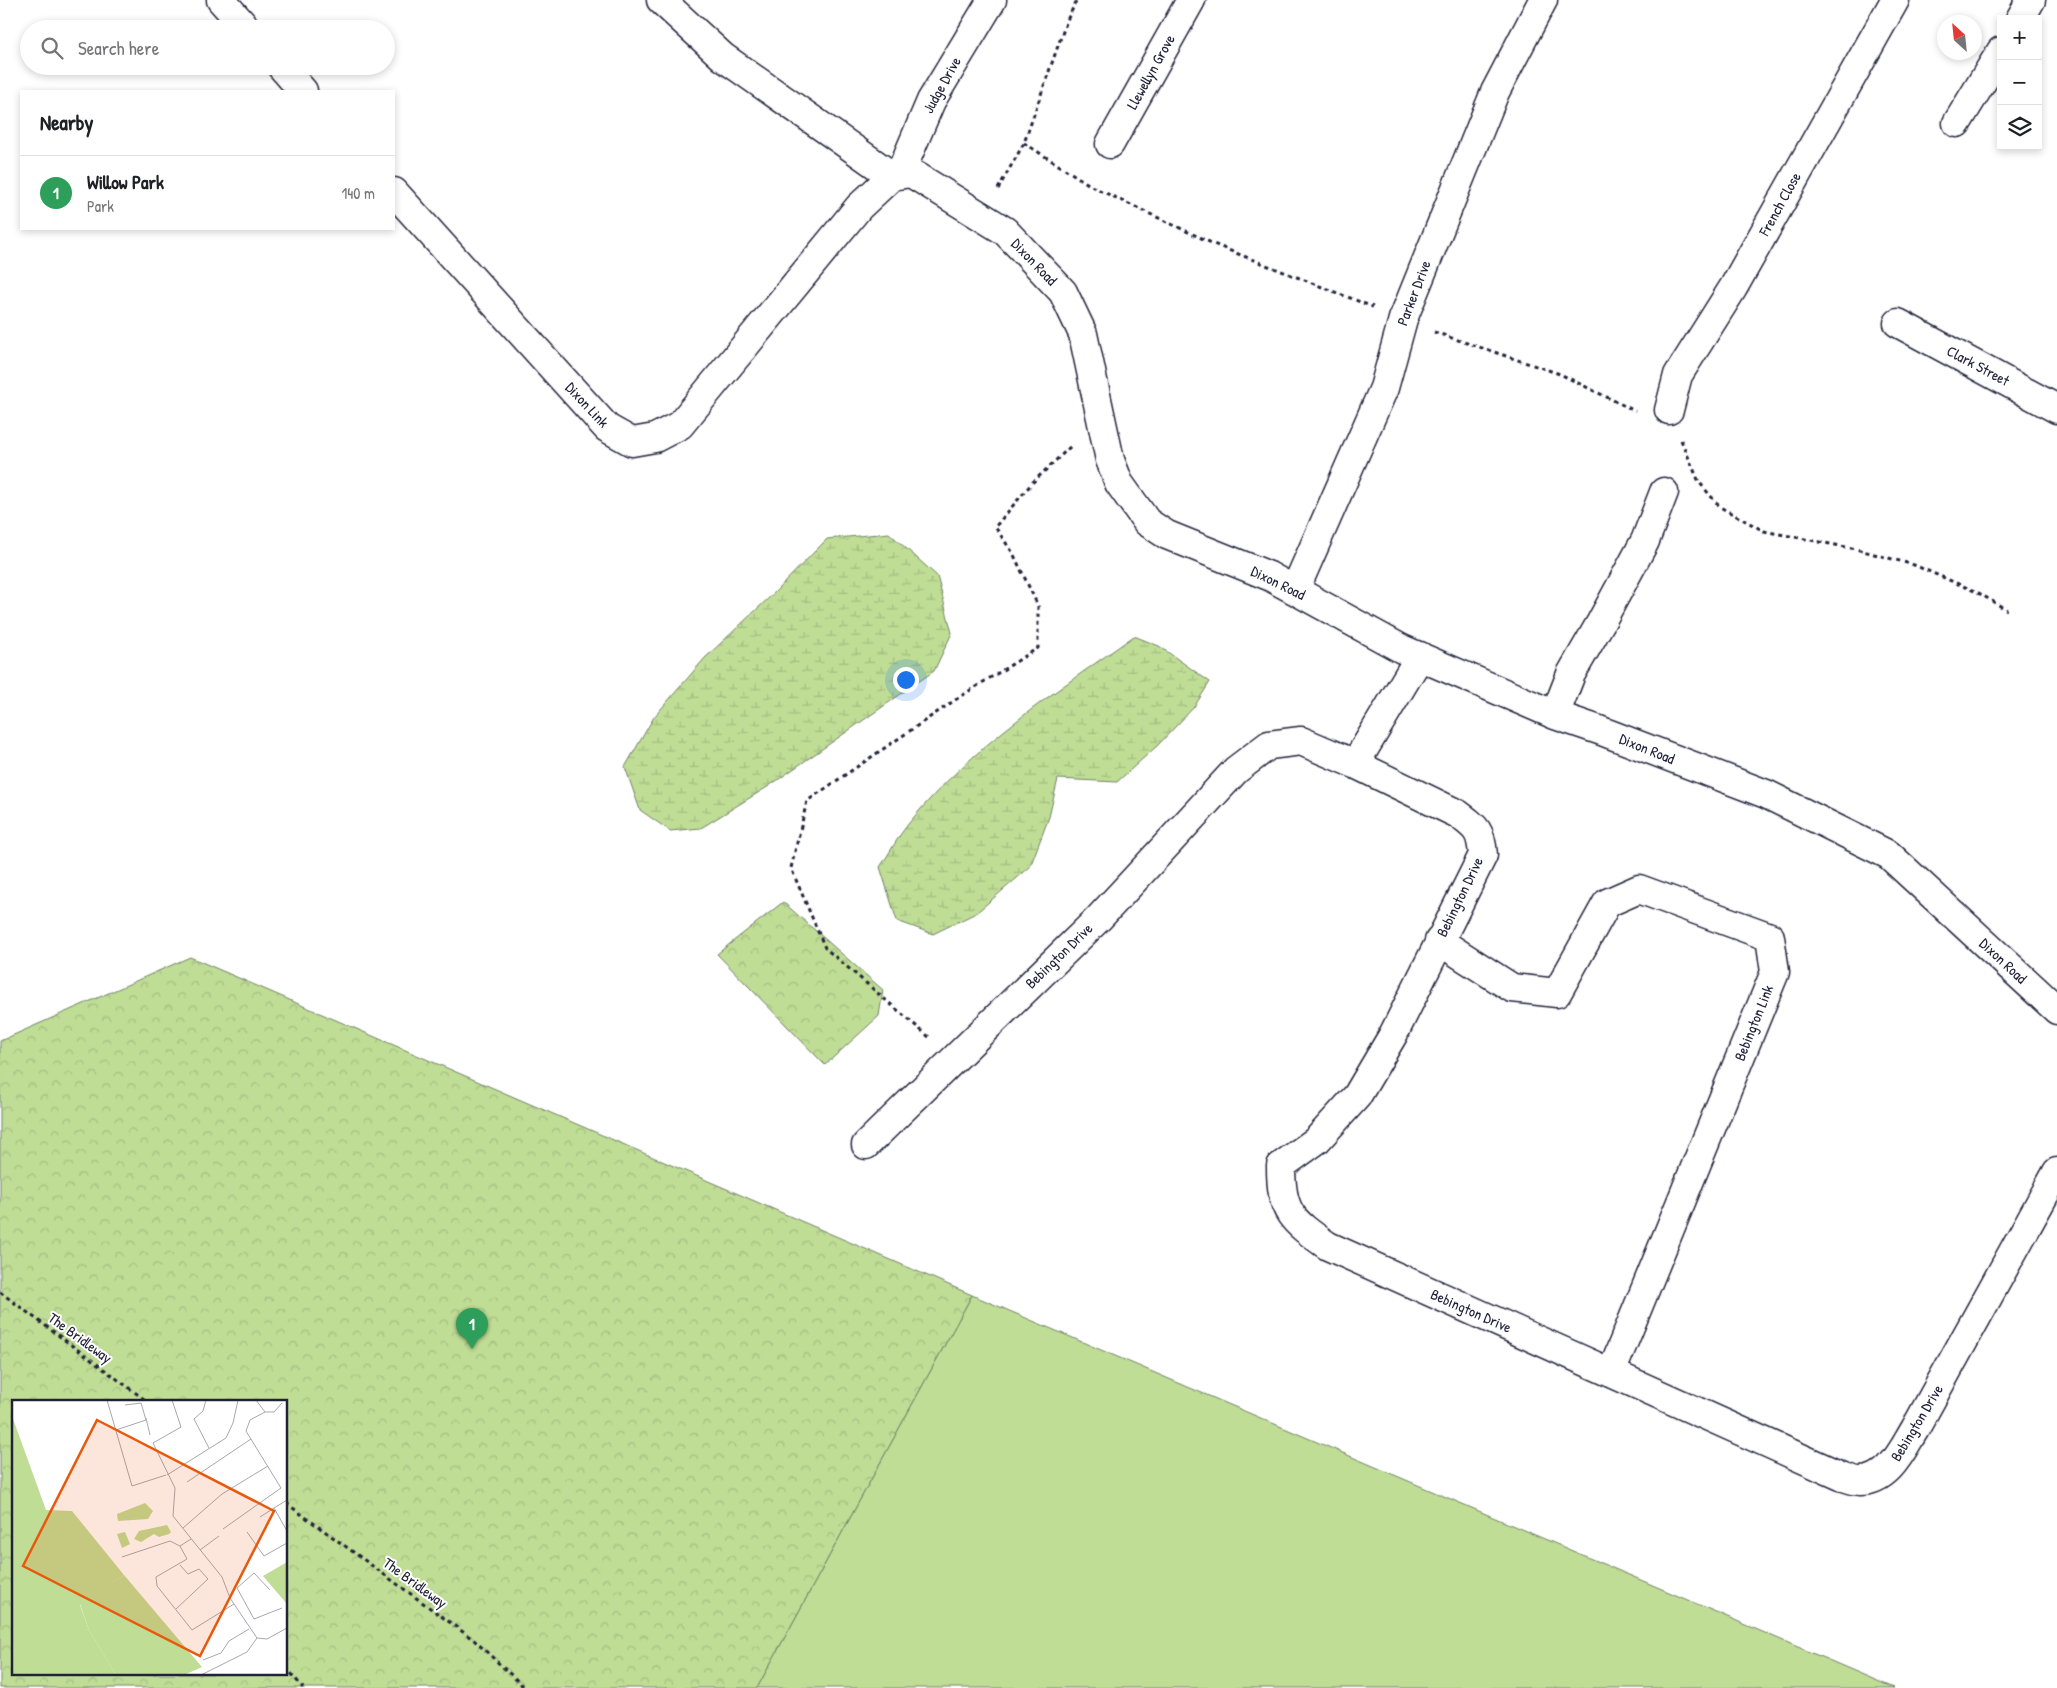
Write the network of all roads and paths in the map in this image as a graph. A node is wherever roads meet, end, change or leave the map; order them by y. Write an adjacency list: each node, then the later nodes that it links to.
1 (221, 0): 10 (street)
2 (661, 0): 17 (street, Dixon Road)
3 (992, 0): 17 (street, Judge Drive)
4 (1077, 0): 15 (path)
5 (1191, 0): 16 (street, Llewellyn Grove)
6 (1543, 0): 20 (street, Parker Drive)
7 (1895, 0): 23 (street, French Close)
8 (2032, 0): 9 (street)
9 (2023, 15)
10 (239, 20)
11 (1997, 58): 14 (street)
12 (289, 75): 13 (street)
13 (302, 90)
14 (1957, 123)
15 (1024, 143): 19 (path); 20 (path)
16 (1110, 144)
17 (896, 175): 18 (street, Dixon Link); 19 (street, Dixon Road)
18 (395, 193)
19 (982, 218): 25 (street, Dixon Road)
20 (1403, 319): 24 (path); 27 (street, Parker Drive)
21 (1898, 323): 22 (street, Clark Street)
22 (2057, 409)
23 (1669, 410): 28 (path)
24 (1637, 412)
25 (1101, 418): 27 (street, Dixon Road); 34 (path)
26 (1664, 492): 30 (street)
27 (1295, 590): 29 (street, Dixon Road)
28 (2007, 610)
29 (1420, 656): 30 (street, Dixon Road); 31 (street)
30 (1555, 715): 33 (street, Dixon Road)
31 (1355, 764): 32 (street, Bebington Drive); 34 (street, Bebington Drive)
32 (1439, 941): 38 (street, Bebington Drive); 38 (street, Bebington Link)
33 (2057, 1010)
34 (954, 1059): 35 (street, Bebington Drive)
35 (866, 1145)
36 (2057, 1172): 38 (street, Bebington Drive)
37 (0, 1292): 39 (path, The Bridleway)
38 (1611, 1373)
39 (145, 1400)
40 (288, 1504): 43 (path, The Bridleway)
41 (288, 1669): 42 (path)
42 (303, 1688)
43 (525, 1688)

